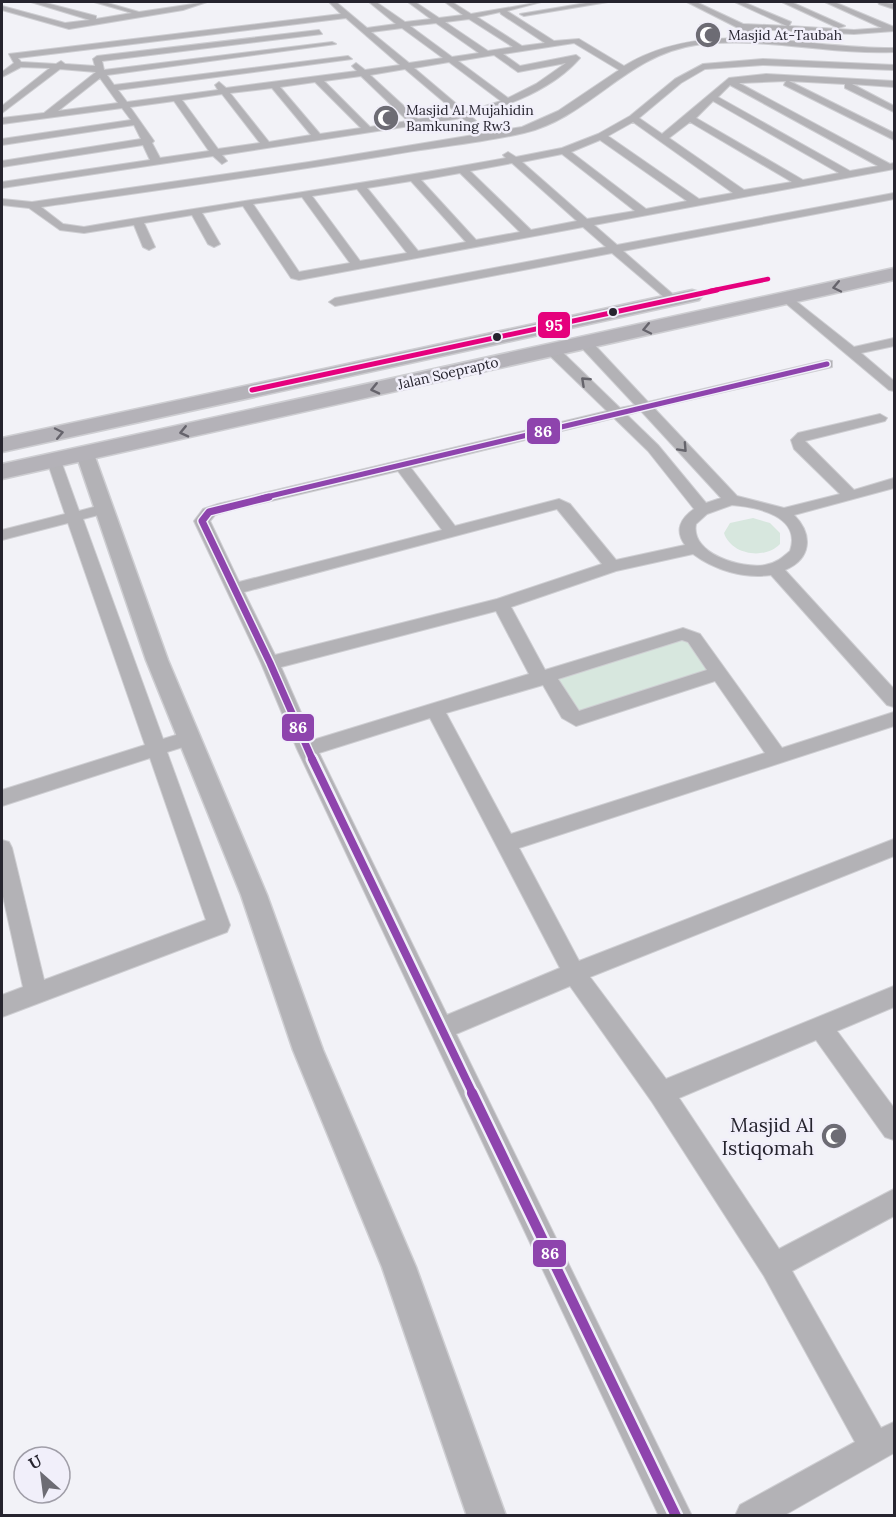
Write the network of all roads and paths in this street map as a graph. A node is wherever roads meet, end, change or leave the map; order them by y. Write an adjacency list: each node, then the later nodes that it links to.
1 (35, 2): 27 (street)
2 (97, 2): 24 (street)
3 (158, 2): 22 (street)
4 (203, 2): 22 (street)
5 (332, 2): 25 (street)
6 (372, 2): 30 (street)
7 (411, 2): 29 (street)
8 (448, 2): 19 (street)
9 (538, 2): 23 (street)
10 (604, 2): 23 (street)
11 (691, 2): 20 (street)
12 (738, 2): 32 (street)
13 (786, 2): 36 (street)
14 (829, 2): 34 (street)
15 (882, 2): 18 (street)
16 (722, 3): 20 (street)
17 (468, 4): 19 (street)
18 (894, 6)
19 (457, 7): 26 (street)
20 (703, 7): 31 (street)
21 (2, 8): 27 (street)
22 (183, 8): 24 (street)
23 (506, 13): 26 (street); 39 (street)
24 (143, 14): 27 (street)
25 (349, 15): 28 (street); 33 (street)
26 (472, 16): 29 (street); 42 (street)
27 (101, 20)
28 (306, 20): 35 (street); 37 (street)
29 (438, 21): 30 (street); 45 (street)
30 (405, 25): 33 (street); 50 (street)
31 (742, 26): 32 (street); 38 (street)
32 (798, 28): 36 (street)
33 (366, 30): 54 (street)
34 (894, 30): 36 (street)
35 (320, 32): 40 (street); 41 (street)
36 (854, 32)
37 (181, 34): 41 (street); 53 (street)
38 (760, 41): 43 (street); 44 (street)
39 (551, 43): 42 (street); 46 (street)
40 (332, 44): 49 (street); 51 (street)
41 (191, 48): 48 (street); 51 (street)
42 (519, 48): 45 (street)
43 (669, 49): 52 (street); 58 (street)
44 (892, 52)
45 (490, 53): 50 (street); 57 (street)
46 (598, 54): 47 (street); 58 (street)
47 (576, 58): 57 (street); 65 (street)
48 (97, 59): 55 (street); 59 (street)
49 (348, 59): 60 (street); 62 (street)
50 (451, 59): 54 (street); 74 (street)
51 (202, 61): 59 (street); 62 (street)
52 (694, 62): 56 (street); 66 (street); 80 (street)
53 (19, 64): 55 (street); 61 (street)
54 (405, 66): 60 (street); 79 (street)
55 (57, 67): 59 (street); 77 (street)
56 (894, 68)
57 (518, 69): 65 (street)
58 (625, 70): 86 (street)
59 (100, 71): 70 (street); 78 (street)
60 (363, 73): 64 (street); 84 (street)
61 (2, 75)
62 (213, 76): 70 (street); 71 (street)
63 (779, 78): 66 (street); 67 (street); 89 (street)
64 (317, 79): 69 (street); 85 (street)
65 (534, 80): 74 (street)
66 (729, 81): 73 (street); 99 (street)
67 (843, 83): 68 (street); 76 (street)
68 (894, 84)
69 (274, 85): 71 (street); 88 (street)
70 (112, 88): 75 (street)
71 (224, 92): 72 (street); 93 (street)
72 (176, 98): 75 (street); 95 (street)
73 (714, 98): 81 (street); 101 (street)
74 (507, 101): 79 (street)
75 (124, 104): 78 (street); 83 (street)
76 (894, 109)
77 (2, 110)
78 (46, 115): 82 (street)
79 (465, 115): 84 (street); 86 (street)
80 (633, 118): 87 (street); 90 (street)
81 (690, 118): 90 (street); 105 (street)
82 (2, 121)
83 (136, 122): 91 (street); 92 (street)
84 (415, 122): 85 (street)
85 (367, 129): 88 (street)
86 (486, 136): 96 (street); 103 (street)
87 (600, 136): 94 (street); 113 (street)
88 (317, 137): 93 (street)
89 (894, 137)
90 (663, 138): 109 (street)
91 (148, 141): 97 (street); 98 (street)
92 (2, 142)
93 (267, 144): 95 (street)
94 (564, 151): 96 (street); 116 (street)
95 (215, 152): 97 (street); 102 (street)
96 (515, 160): 100 (street); 118 (street)
97 (156, 161): 106 (street)
98 (2, 164)
99 (891, 166): 101 (street)
100 (463, 170): 104 (street); 119 (street)
101 (849, 175): 105 (street)
102 (232, 176): 103 (street); 114 (street)
103 (318, 178): 107 (street); 108 (street)
104 (414, 178): 107 (street); 121 (street)
105 (802, 184): 109 (street)
106 (2, 185)
107 (360, 186): 125 (street)
108 (305, 194): 112 (street); 127 (street)
109 (744, 195): 113 (street)
110 (894, 196): 123 (street)
111 (2, 202): 114 (street)
112 (246, 202): 115 (street); 127 (street)
113 (696, 202): 116 (street)
114 (32, 205): 117 (street)
115 (196, 211): 117 (street); 120 (street)
116 (644, 212): 118 (street)
117 (137, 220): 122 (street)
118 (586, 224): 119 (street); 123 (street)
119 (530, 235): 121 (street)
120 (214, 244)
121 (474, 244): 125 (street)
122 (149, 247)
123 (615, 248): 131 (street); 132 (street)
124 (894, 253): 126 (highway)
125 (415, 255): 127 (street)
126 (848, 263)
127 (358, 266)
128 (894, 274): 130 (highway, Jalan Soeprapto, one-way to 130)
129 (789, 275): 131 (highway, Jalan Soeprapto)
130 (787, 298): 133 (highway, Jalan Soeprapto, one-way to 133); 136 (street)
131 (672, 300): 142 (highway, Jalan Soeprapto, one-way to 131)
132 (335, 302)
133 (584, 342): 135 (highway, Jalan Soeprapto); 139 (street)
134 (894, 342): 136 (street)
135 (552, 350): 140 (street, one-way to 135); 143 (highway, Jalan Soeprapto, one-way to 143)
136 (850, 352): 138 (street)
137 (827, 364): 139 (street)
138 (894, 387)
139 (643, 405): 140 (street); 149 (street, one-way to 149)
140 (618, 411): 145 (street); 150 (street)
141 (880, 418): 148 (street)
142 (2, 445)
143 (85, 454): 144 (highway, Jalan Soeprapto); 151 (street)
144 (54, 461): 146 (highway, Jalan Soeprapto); 153 (street)
145 (403, 467): 154 (street); 159 (street)
146 (2, 472)
147 (894, 483): 148 (street)
148 (852, 496): 152 (street)
149 (732, 500): 150 (street); 152 (street)
150 (702, 508): 156 (street)
151 (105, 509): 153 (street); 167 (street)
152 (781, 513): 158 (street)
153 (74, 517): 155 (street); 168 (street)
154 (451, 531): 157 (street); 159 (street)
155 (2, 535)
156 (696, 548): 157 (street); 158 (street)
157 (612, 566): 160 (street)
158 (774, 568): 164 (street)
159 (233, 589): 161 (street)
160 (501, 604): 161 (street); 163 (street)
161 (270, 663): 169 (street)
162 (720, 673): 163 (street); 163 (street); 170 (street)
163 (545, 678): 165 (street)
164 (894, 700)
165 (434, 709): 169 (street); 172 (street)
166 (894, 719): 170 (street)
167 (189, 738): 168 (street); 186 (street)
168 (156, 749): 171 (street); 176 (street)
169 (307, 749): 180 (street)
170 (777, 756): 172 (street)
171 (2, 798)
172 (506, 844): 175 (street)
173 (894, 847): 175 (street)
174 (2, 848): 176 (street)
175 (574, 973): 180 (street); 181 (street)
176 (36, 993): 178 (street)
177 (894, 996): 179 (street)
178 (2, 1006)
179 (821, 1028): 181 (street); 182 (street)
180 (442, 1029): 187 (street)
181 (661, 1093): 184 (street)
182 (894, 1128)
183 (894, 1202): 184 (street)
184 (774, 1266): 185 (street)
185 (885, 1442): 188 (street)
186 (487, 1515)
187 (676, 1515)
188 (752, 1515)

